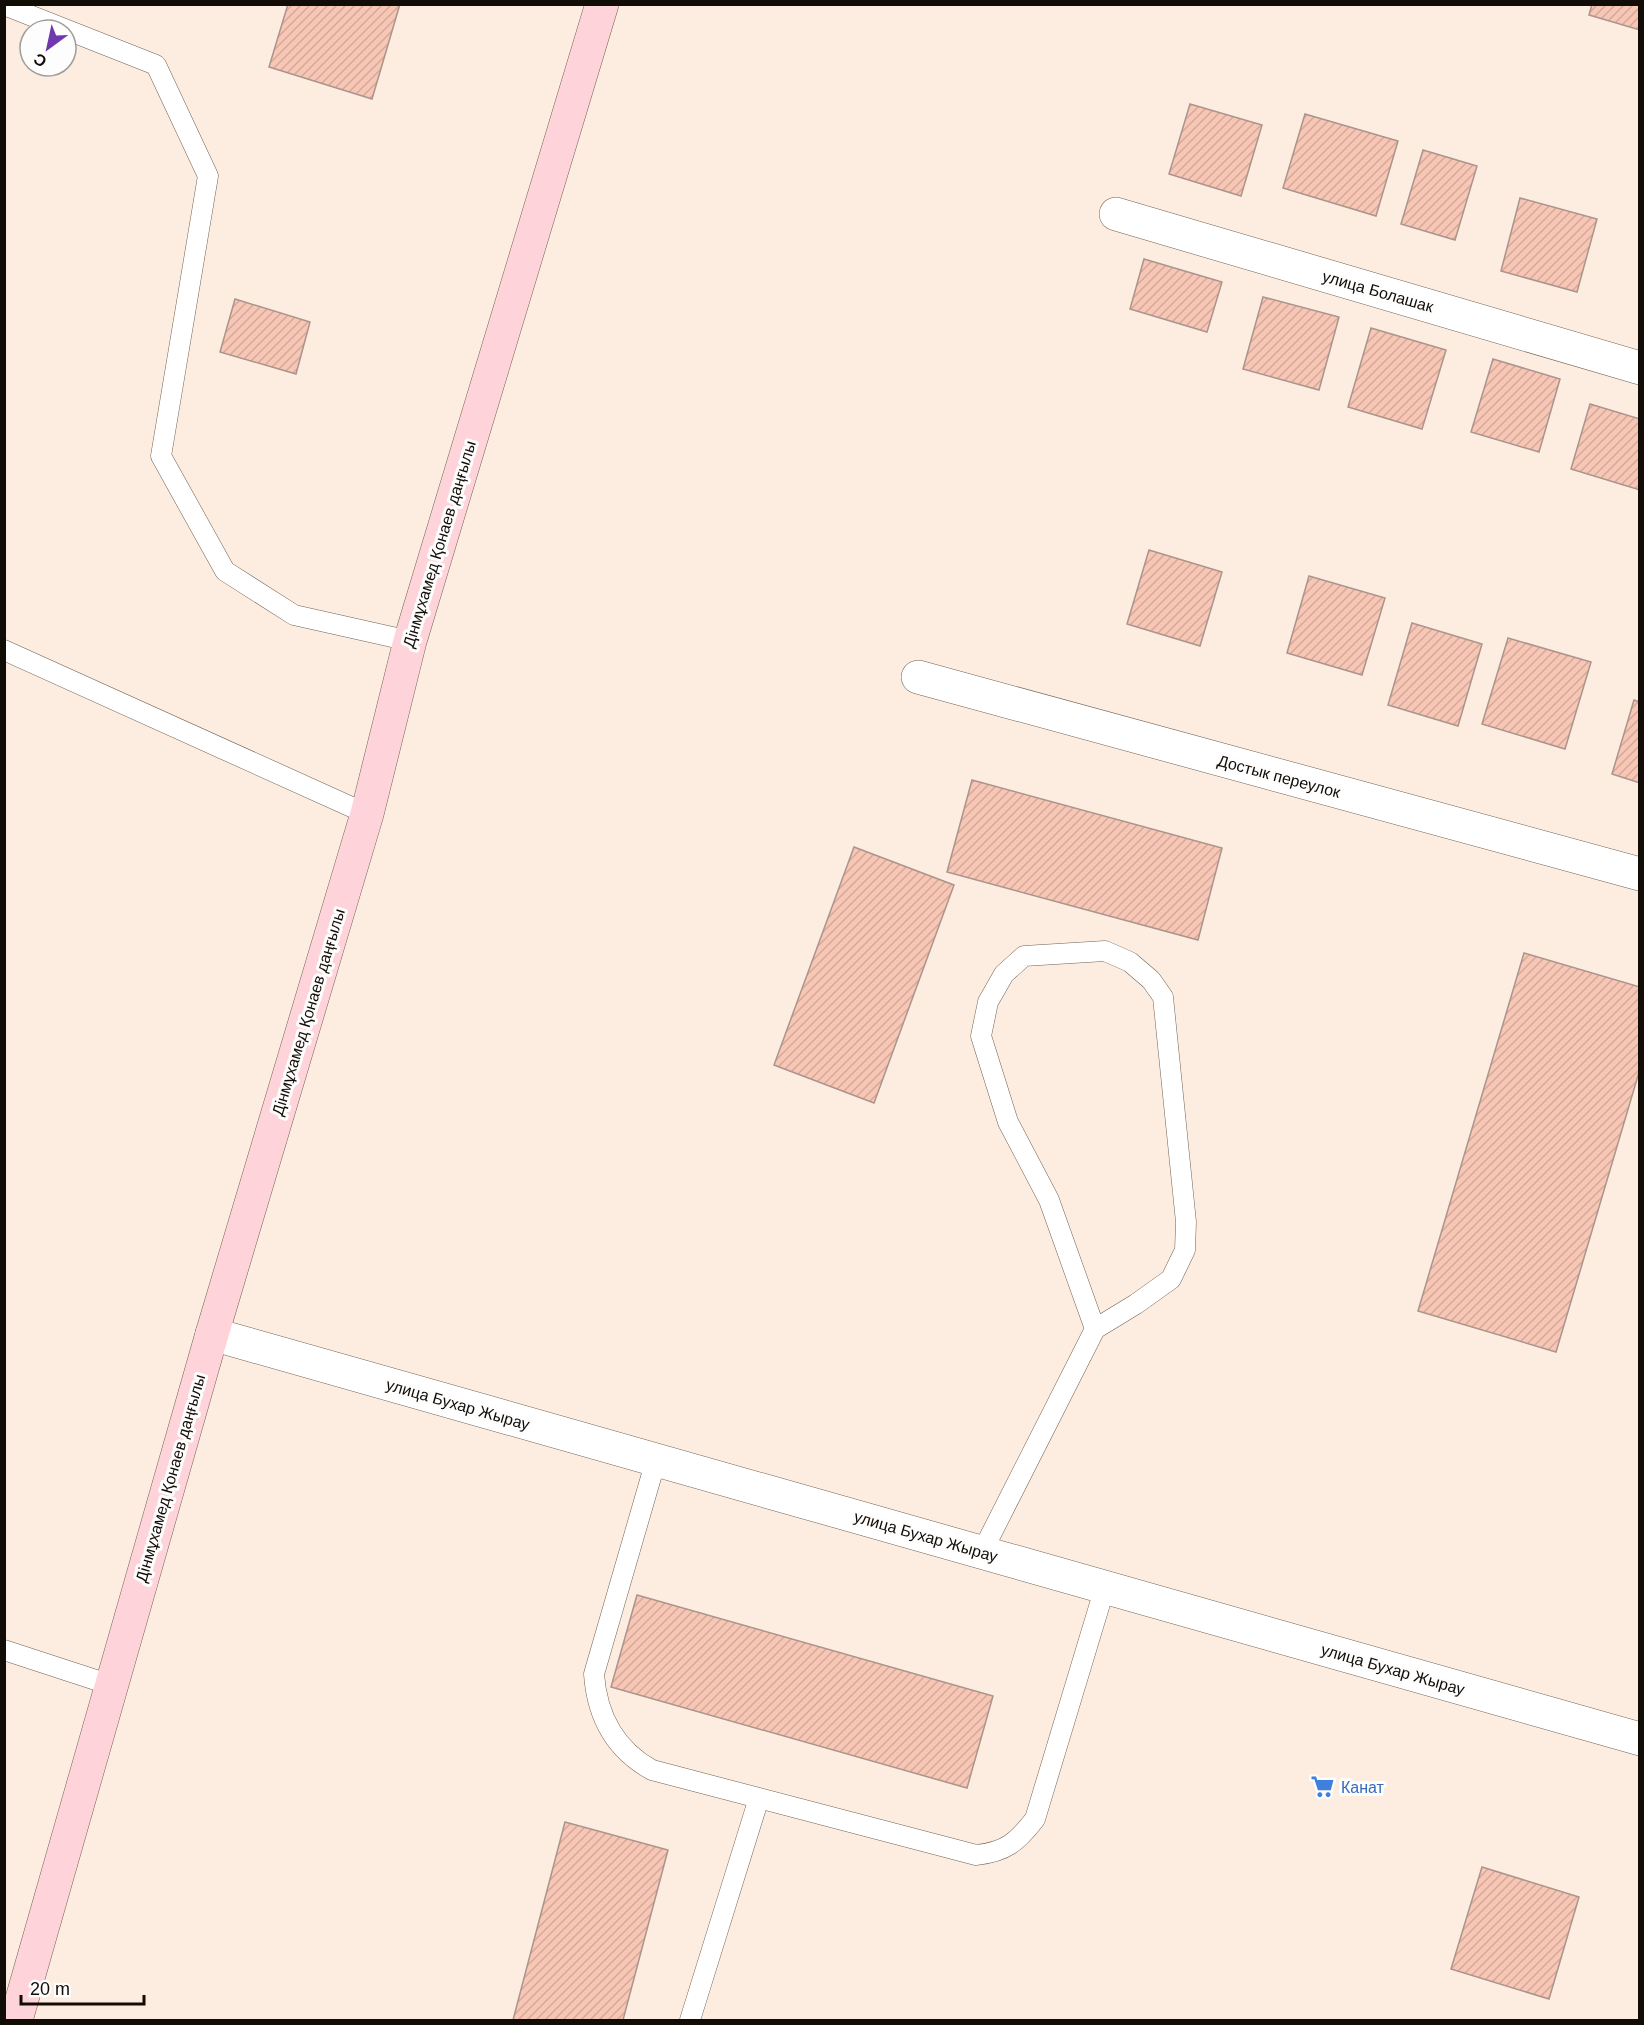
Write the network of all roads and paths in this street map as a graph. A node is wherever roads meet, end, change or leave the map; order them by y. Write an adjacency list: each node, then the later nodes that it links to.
1 (602, 4): 5 (street, Дінмұхамед Қонаев даңғылы)
2 (4, 5): 5 (lane)
3 (1116, 214): 4 (street, улица Болашак)
4 (1640, 368)
5 (410, 641): 8 (street, Дінмұхамед Қонаев даңғылы)
6 (4, 650): 8 (lane)
7 (918, 677): 9 (street, Достык переулок)
8 (367, 814): 11 (street, Дінмұхамед Қонаев даңғылы)
9 (1640, 874)
10 (1095, 1329): 10 (lane); 13 (lane)
11 (212, 1334): 12 (street, улица Бухар Жырау); 16 (street, Дінмұхамед Қонаев даңғылы)
12 (656, 1460): 13 (street, улица Бухар Жырау); 18 (lane)
13 (982, 1552): 14 (street, улица Бухар Жырау)
14 (1105, 1587): 17 (street, улица Бухар Жырау); 18 (lane)
15 (4, 1650): 16 (lane)
16 (111, 1685): 19 (street, Дінмұхамед Қонаев даңғылы)
17 (1640, 1739)
18 (759, 1798): 20 (lane)
19 (16, 2020)
20 (690, 2020)

